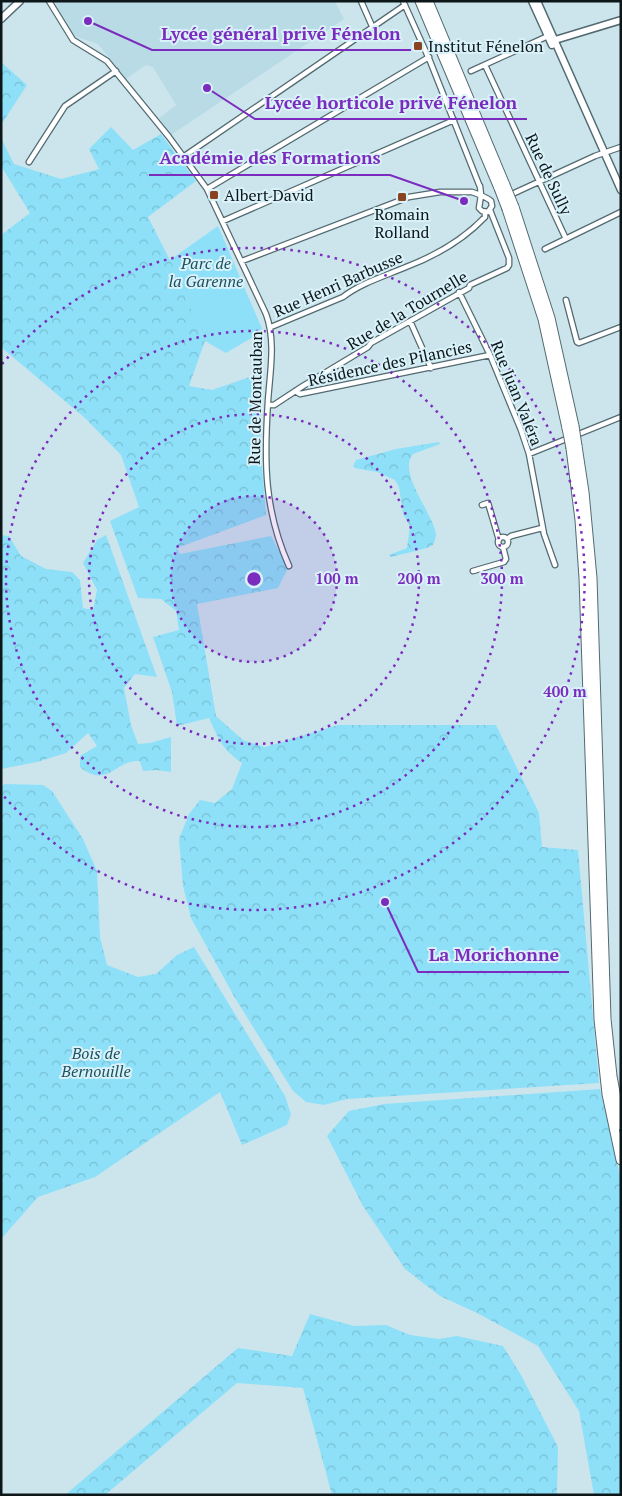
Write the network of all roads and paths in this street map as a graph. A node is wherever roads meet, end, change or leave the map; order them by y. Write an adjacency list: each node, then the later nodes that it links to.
1 (20, 1): 8 (main road)
2 (49, 1): 15 (street, Rue de Montauban)
3 (361, 1): 10 (street)
4 (420, 1): 26 (highway)
5 (428, 1): 26 (highway)
6 (534, 1): 11 (main road); 12 (main road)
7 (404, 3): 10 (street); 13 (street)
8 (1, 18)
9 (621, 20): 12 (main road)
10 (372, 26): 22 (street)
11 (548, 36): 14 (street); 17 (main road); 18 (main road)
12 (555, 40): 17 (main road)
13 (428, 57): 19 (street); 27 (street)
14 (485, 65): 16 (street); 24 (street, Rue de Sully)
15 (116, 71): 22 (street, Rue de Montauban); 23 (street)
16 (471, 71)
17 (569, 72): 18 (main road)
18 (574, 88): 21 (main road)
19 (454, 120): 25 (street); 34 (street)
20 (621, 147): 21 (street)
21 (604, 153): 24 (street); 28 (main road)
22 (183, 157): 27 (street, Rue de Montauban)
23 (29, 162)
24 (539, 181): 31 (street); 35 (street, Rue de Sully)
25 (479, 184): 29 (street); 30 (street)
26 (502, 186): 57 (highway, bridge)
27 (207, 189): 34 (street, Rue de Montauban)
28 (621, 190)
29 (472, 192): 30 (street); 37 (street)
30 (482, 198): 31 (street); 32 (street)
31 (492, 203): 32 (street)
32 (488, 211): 38 (street, Rue de la Tournelle); 41 (street, Rue Henri Barbusse)
33 (621, 212): 35 (street)
34 (223, 221): 37 (street, Rue de Montauban)
35 (566, 239): 36 (street)
36 (544, 249)
37 (242, 261): 41 (street, Rue de Montauban)
38 (459, 292): 40 (street, Rue de la Tournelle); 43 (street, Rue Juan Valéra)
39 (566, 300): 42 (street)
40 (410, 321): 44 (street); 45 (street, Rue de la Tournelle)
41 (271, 327): 46 (street, Rue de Montauban)
42 (621, 327)
43 (490, 355): 44 (street, Résidence des Pilancies); 48 (street, Rue Juan Valéra)
44 (431, 368): 45 (street, Résidence des Pilancies)
45 (295, 391): 46 (street, Rue de la Tournelle)
46 (268, 405): 55 (street, Rue de Montauban)
47 (621, 418): 48 (street)
48 (529, 454): 50 (street, Rue Juan Valéra)
49 (482, 505): 52 (street)
50 (542, 528): 51 (street); 54 (street, Rue Juan Valéra)
51 (507, 539): 52 (street); 53 (street)
52 (499, 540): 53 (street)
53 (503, 547): 56 (street)
54 (554, 565)
55 (289, 566)
56 (473, 571)
57 (611, 1094): 58 (highway); 59 (highway)
58 (621, 1125)
59 (621, 1160)

